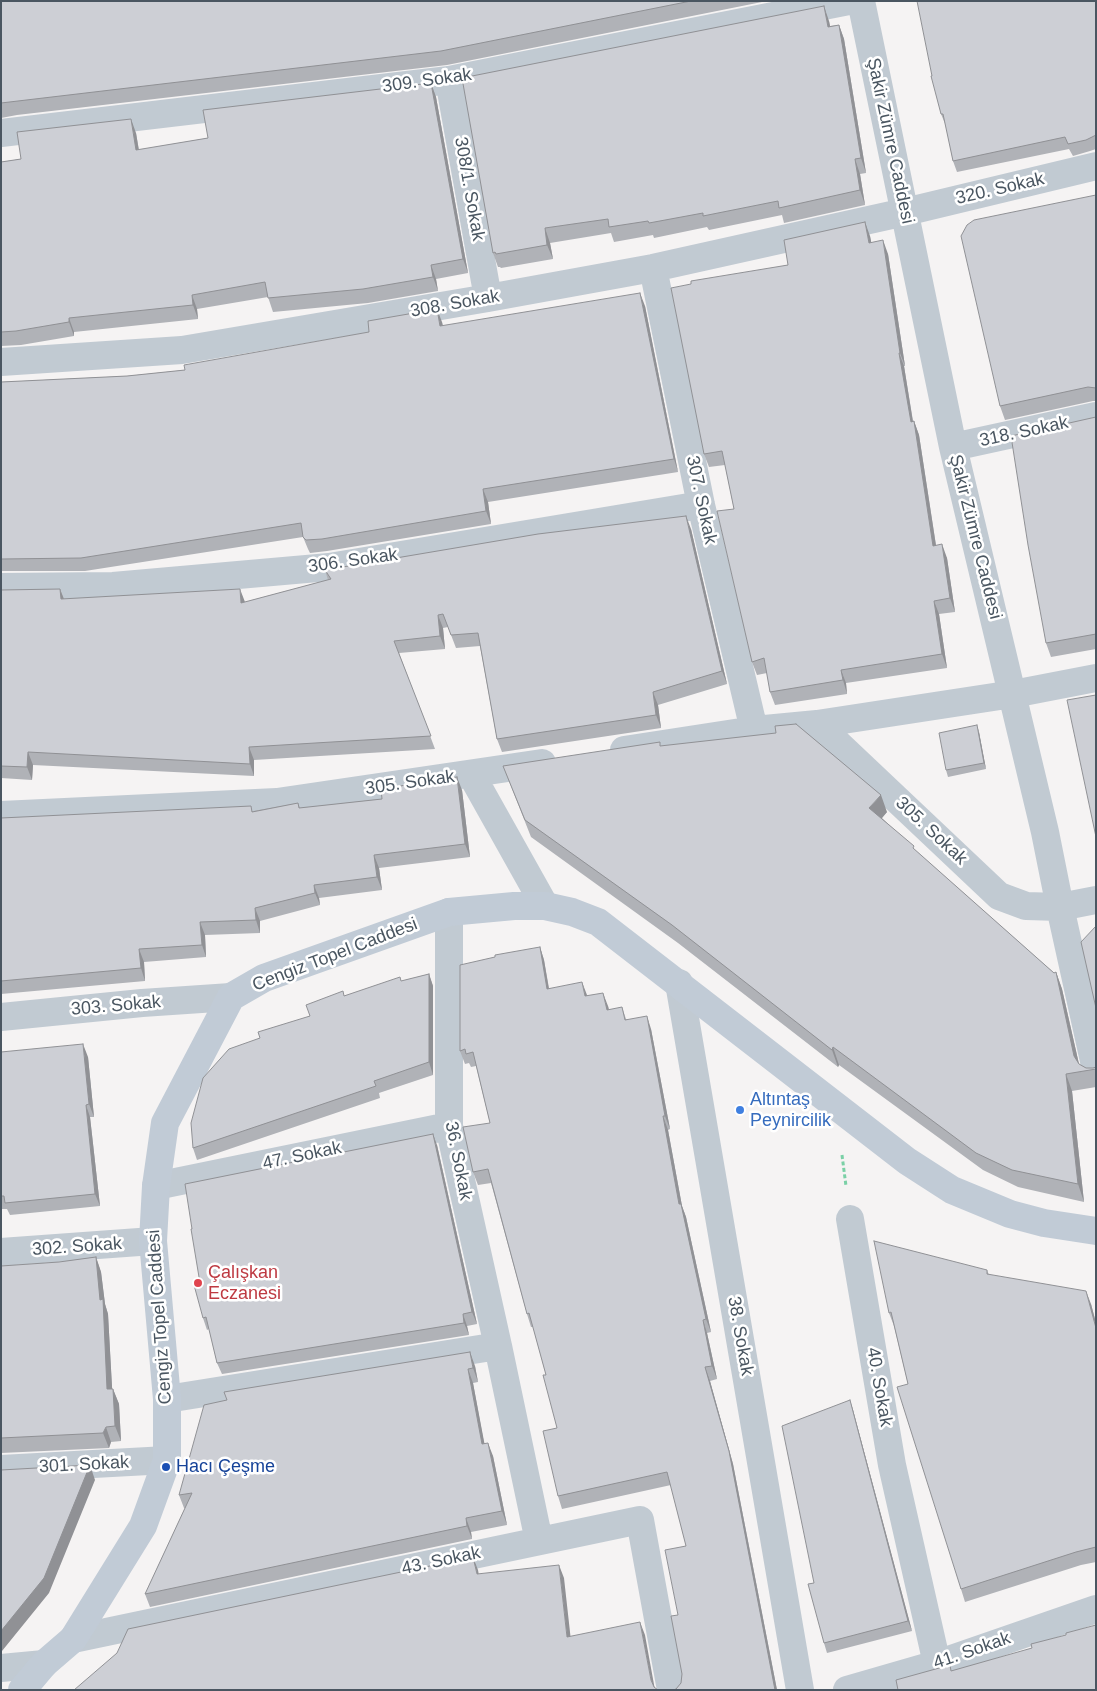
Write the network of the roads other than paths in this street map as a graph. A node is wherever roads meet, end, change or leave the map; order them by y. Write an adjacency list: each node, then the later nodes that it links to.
1 (849, 1): 3 (street, 309. Sokak)
2 (861, 1): 6 (street, Şakir Zümre Caddesi)
3 (449, 80): 4 (street, 309. Sokak); 8 (street, 308/1. Sokak)
4 (1, 133)
5 (1096, 166): 6 (street, 320. Sokak)
6 (904, 212): 7 (street, 308. Sokak); 11 (street, Şakir Zümre Caddesi)
7 (653, 268): 8 (street, 308. Sokak); 12 (street, 307. Sokak)
8 (488, 298): 9 (street, 308. Sokak)
9 (1, 362)
10 (1096, 416): 11 (street, 318. Sokak)
11 (953, 448): 15 (street, Şakir Zümre Caddesi)
12 (701, 505): 13 (street, 306. Sokak); 17 (street, 307. Sokak)
13 (1, 586)
14 (1096, 678): 15 (street)
15 (1013, 694): 16 (street); 24 (street, Şakir Zümre Caddesi)
16 (817, 724): 17 (street); 24 (street, 305. Sokak)
17 (754, 730): 18 (street)
18 (596, 754)
19 (567, 759): 20 (street, 305. Sokak)
20 (471, 774): 21 (street, 305. Sokak); 23 (street)
21 (1, 815)
22 (1096, 900): 24 (street, 305. Sokak)
23 (545, 906): 25 (main road, Cengiz Topel Caddesi); 26 (main road, Cengiz Topel Caddesi)
24 (1060, 907): 29 (street, Şakir Zümre Caddesi)
25 (449, 912): 27 (main road, Cengiz Topel Caddesi); 30 (street, 36. Sokak)
26 (679, 983): 33 (main road, Cengiz Topel Caddesi); 48 (street, 38. Sokak)
27 (231, 997): 28 (street, 303. Sokak); 31 (main road, Cengiz Topel Caddesi)
28 (1, 1017)
29 (1096, 1070)
30 (448, 1126): 31 (street, 47. Sokak); 36 (street, 36. Sokak)
31 (156, 1186): 34 (main road, Cengiz Topel Caddesi)
32 (850, 1219): 44 (street, 40. Sokak)
33 (1096, 1231)
34 (153, 1241): 35 (street, 302. Sokak); 37 (main road, Cengiz Topel Caddesi)
35 (1, 1252)
36 (498, 1346): 37 (street); 40 (street, 36. Sokak)
37 (167, 1399): 38 (main road, Cengiz Topel Caddesi)
38 (167, 1460): 39 (street, 301. Sokak); 42 (main road, Cengiz Topel Caddesi)
39 (1, 1469)
40 (538, 1541): 42 (street, 43. Sokak); 47 (street, 43. Sokak)
41 (1096, 1609): 44 (street, 41. Sokak)
42 (73, 1639): 43 (main road, Cengiz Topel Caddesi)
43 (44, 1664): 45 (street); 46 (main road, Cengiz Topel Caddesi)
44 (937, 1664): 49 (street, 41. Sokak)
45 (1, 1668)
46 (22, 1690)
47 (671, 1690)
48 (800, 1690)
49 (847, 1690)

